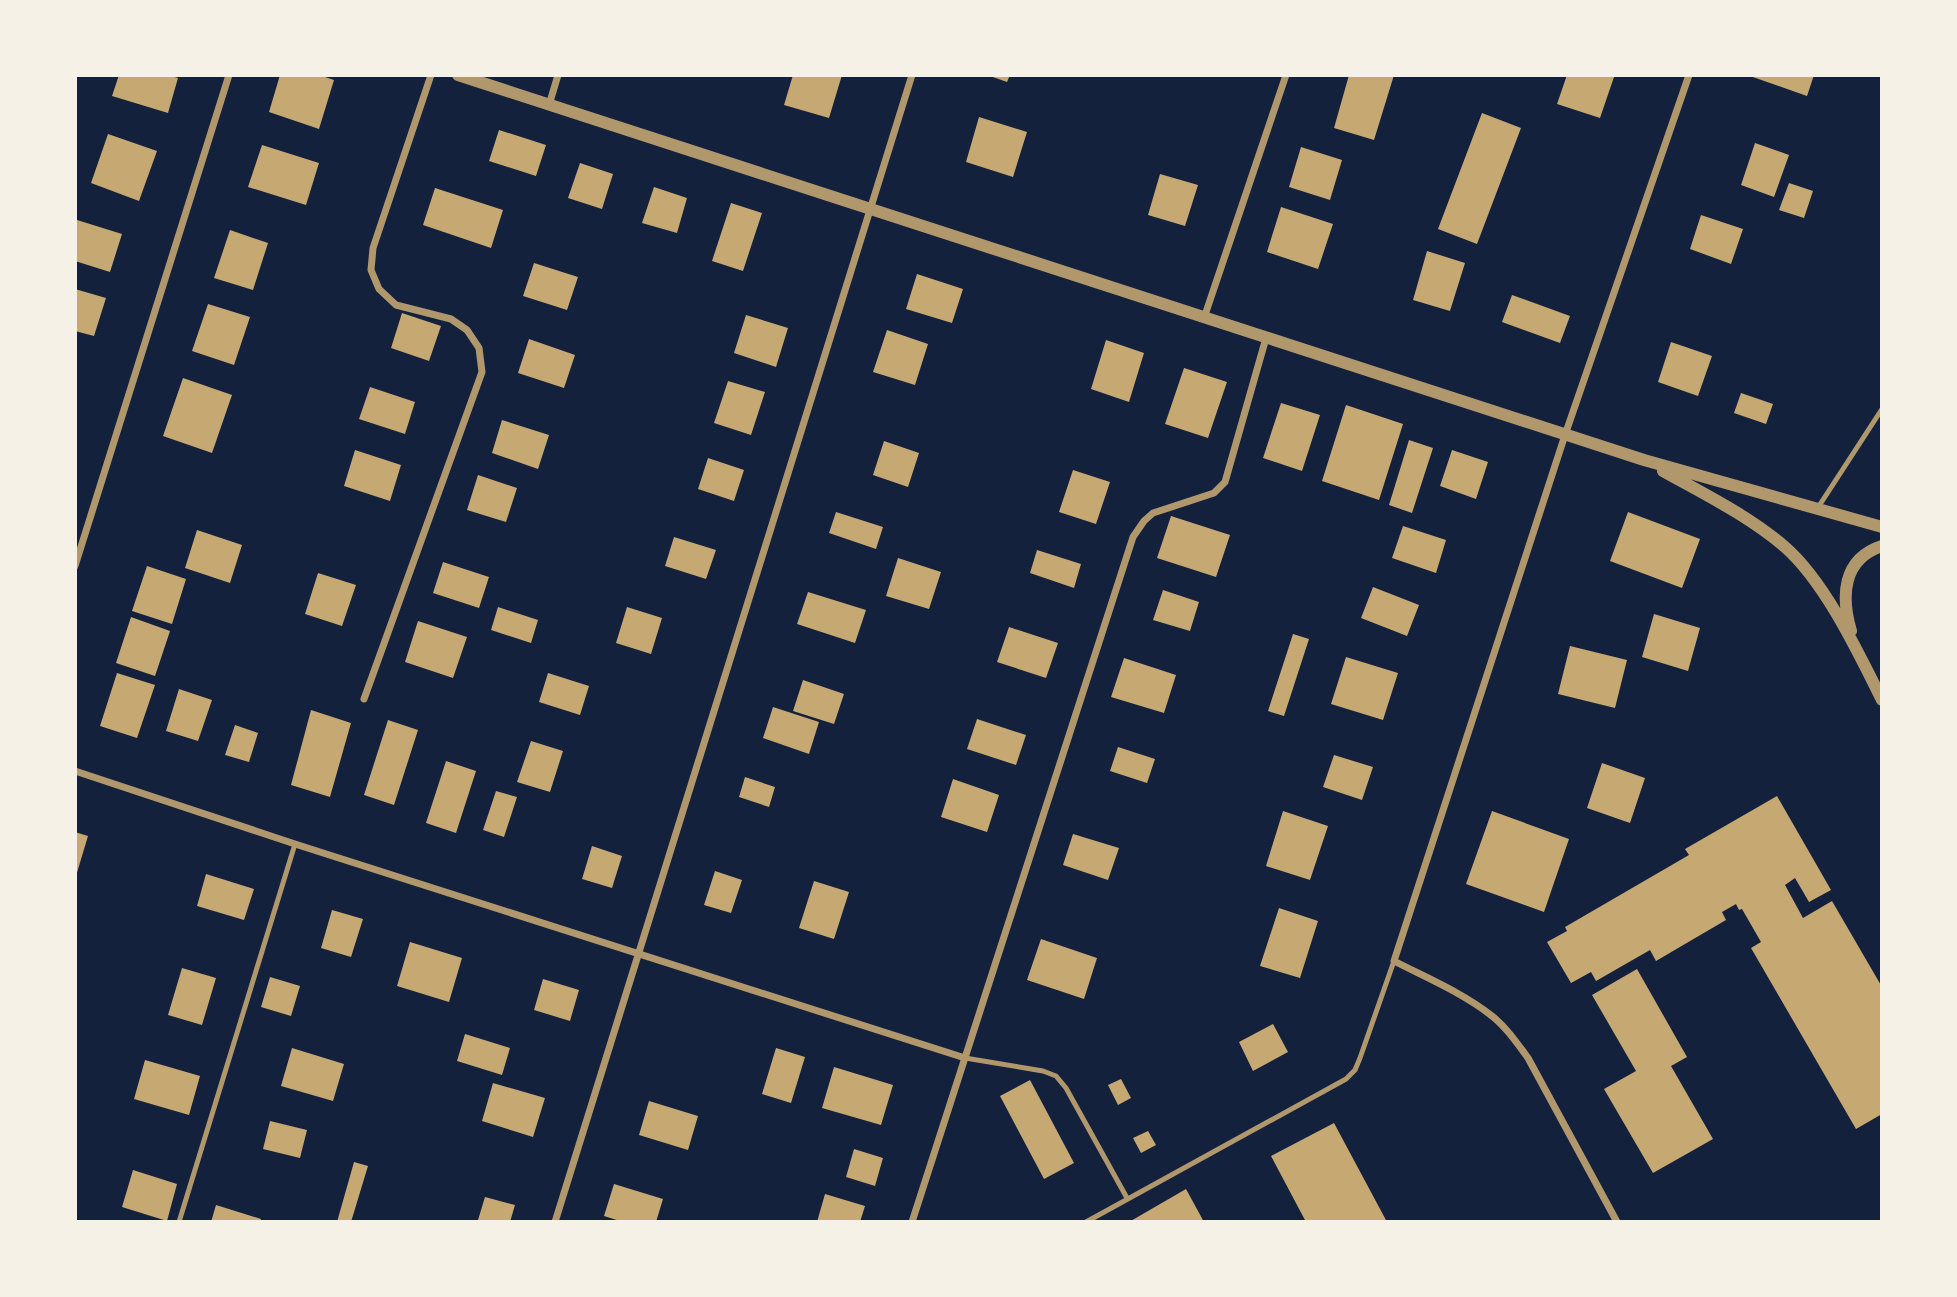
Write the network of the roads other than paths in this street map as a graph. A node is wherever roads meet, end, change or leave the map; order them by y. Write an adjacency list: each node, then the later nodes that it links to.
1 (229, 75): 18 (street)
2 (431, 75): 21 (street)
3 (458, 75): 8 (street)
4 (558, 75): 8 (street)
5 (912, 75): 9 (street)
6 (1286, 75): 10 (street)
7 (1689, 75): 13 (street)
8 (548, 105): 9 (street)
9 (870, 209): 10 (street); 25 (street)
10 (1204, 318): 11 (street)
11 (1266, 338): 13 (street); 27 (street)
12 (1882, 409): 15 (lane)
13 (1565, 435): 14 (street); 26 (street)
14 (1644, 460): 15 (street); 19 (street)
15 (1817, 509): 16 (street)
16 (1882, 527)
17 (1882, 546): 19 (street)
18 (75, 566)
19 (1857, 651): 20 (street); 22 (street)
20 (1882, 677)
21 (364, 699)
22 (1882, 701)
23 (75, 771): 24 (street)
24 (295, 844): 25 (street); 29 (lane)
25 (638, 952): 27 (street); 30 (street)
26 (1394, 961): 28 (lane); 33 (street)
27 (965, 1058): 28 (lane); 31 (street)
28 (1127, 1198): 32 (lane)
29 (178, 1222)
30 (555, 1222)
31 (912, 1222)
32 (1086, 1222)
33 (1617, 1222)

